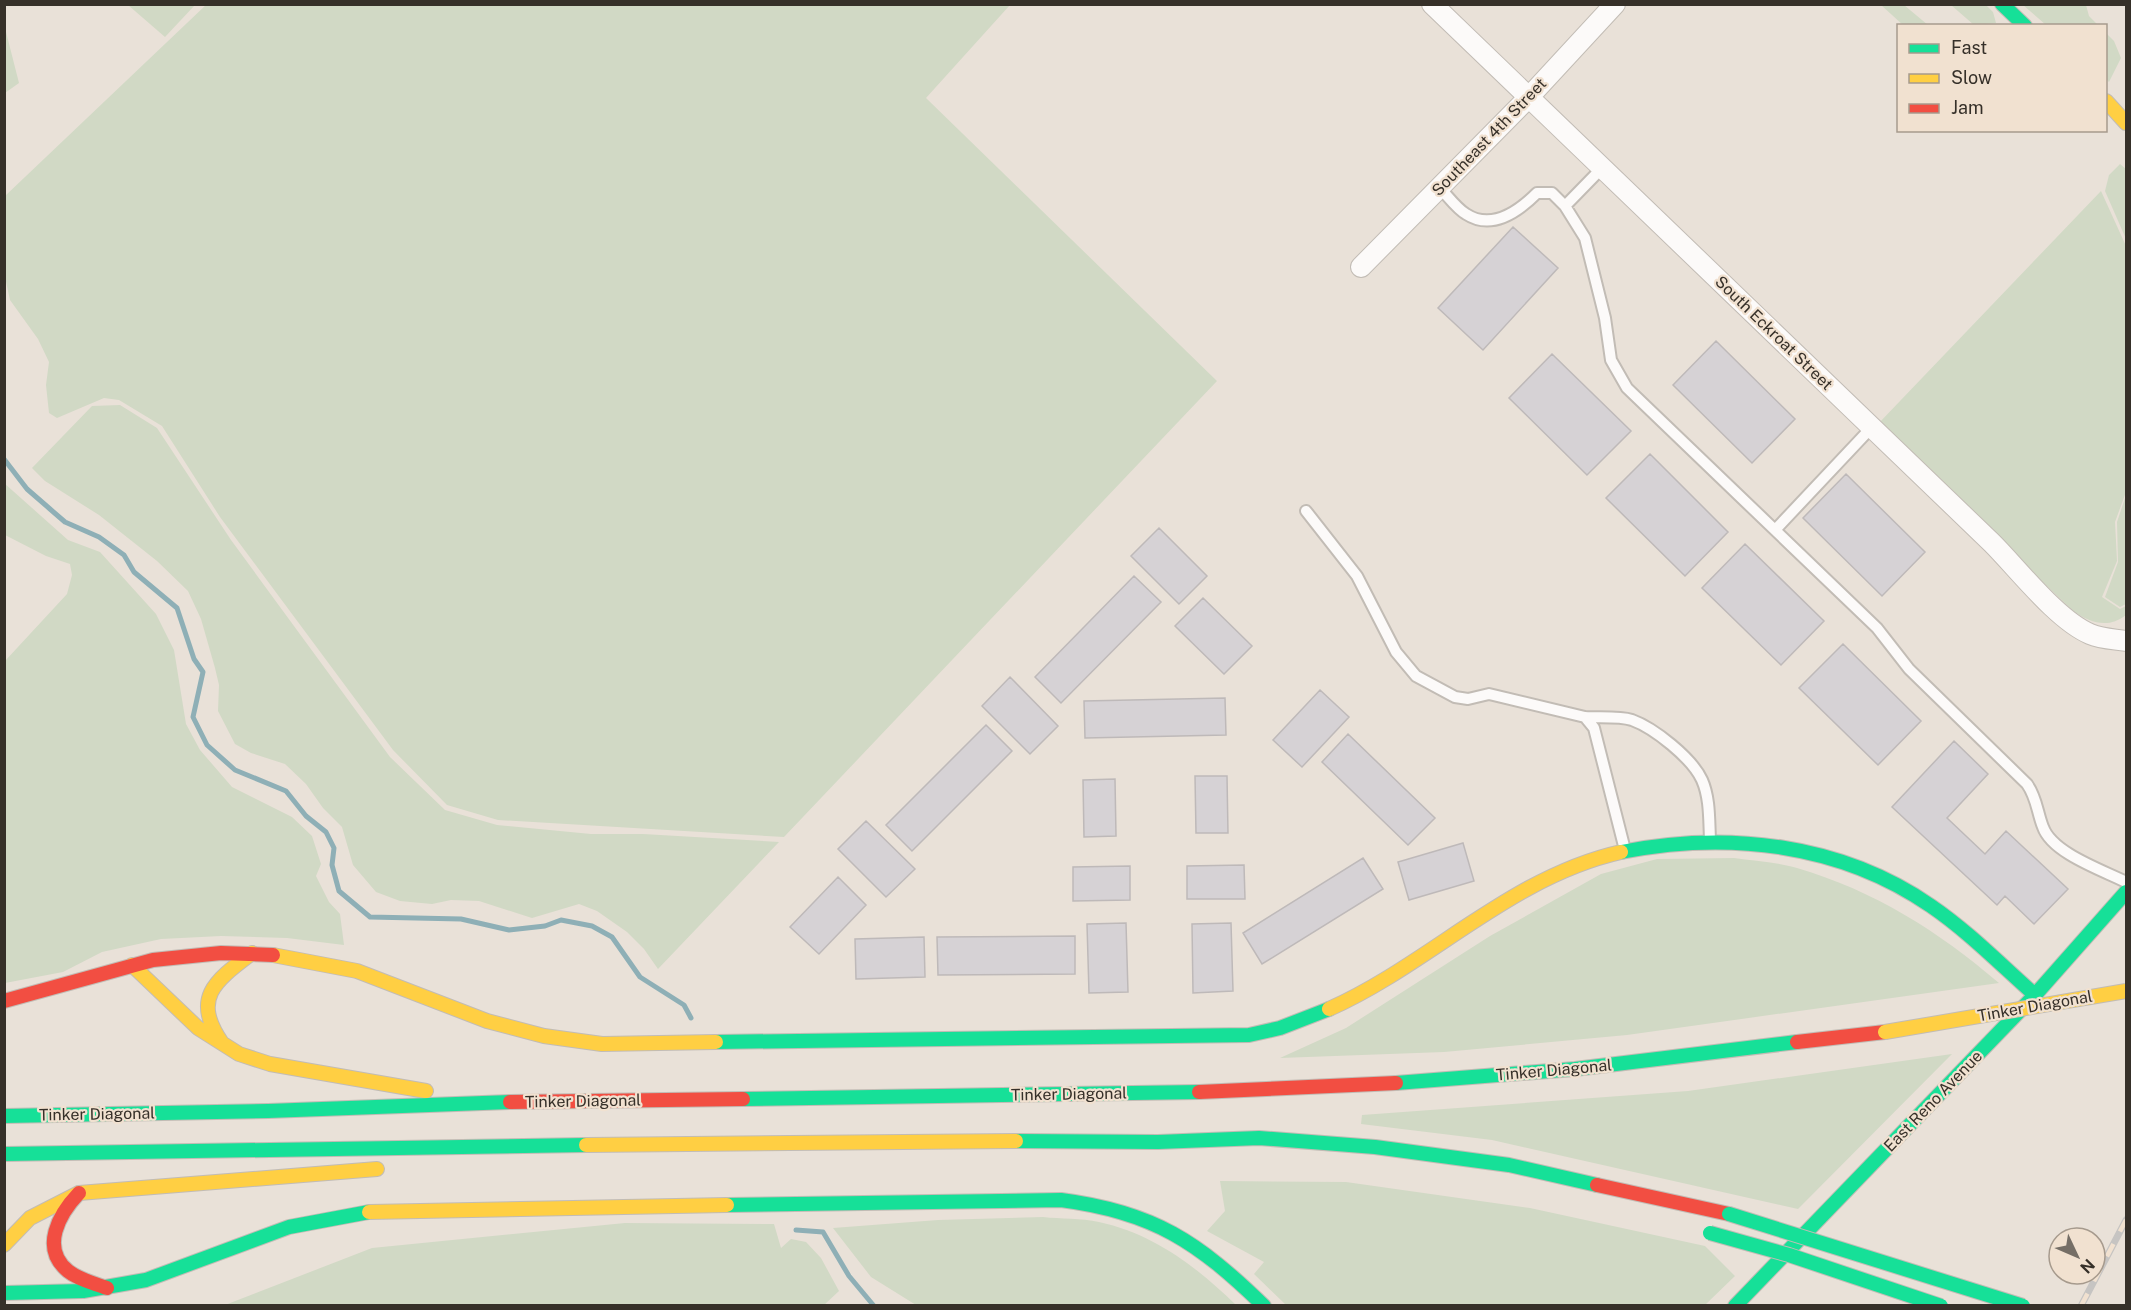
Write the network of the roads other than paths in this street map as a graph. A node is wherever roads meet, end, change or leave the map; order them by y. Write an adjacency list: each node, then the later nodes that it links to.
1 (1432, 4): 5 (street, South Eckroat Street)
2 (2002, 4): 4 (main road)
3 (1606, 7): 5 (street, Southeast 4th Street)
4 (2023, 24)
5 (1529, 97): 8 (street, South Eckroat Street); 9 (street, Southeast 4th Street)
6 (2107, 102): 7 (main road)
7 (2127, 123)
8 (1602, 168): 10 (lane); 12 (street, South Eckroat Street)
9 (1439, 187): 10 (lane); 11 (street, Southeast 4th Street)
10 (1565, 206): 14 (lane)
11 (1361, 267)
12 (1872, 427): 14 (lane); 15 (street, South Eckroat Street)
13 (1306, 511): 16 (lane)
14 (1775, 530): 19 (lane)
15 (2127, 641)
16 (1585, 717): 17 (lane); 18 (lane)
17 (1710, 839): 18 (main road); 24 (main road)
18 (1626, 850): 21 (main road)
19 (2127, 882)
20 (2127, 892): 24 (main road, East Reno Avenue)
21 (252, 953): 22 (main road); 26 (main road)
22 (132, 965): 25 (main road); 26 (main road)
23 (2127, 991): 27 (main road, Tinker Diagonal, bridge)
24 (2035, 995): 41 (main road, East Reno Avenue)
25 (4, 1002)
26 (223, 1044): 27 (main road)
27 (489, 1102): 28 (main road, Tinker Diagonal)
28 (4, 1116)
29 (1158, 1142): 30 (main road); 31 (main road); 43 (main road, bridge)
30 (701, 1144): 32 (main road); 33 (main road)
31 (1251, 1153)
32 (4, 1154)
33 (476, 1161)
34 (393, 1168): 35 (main road)
35 (79, 1193): 37 (main road); 38 (main road)
36 (1704, 1231): 42 (main road, bridge)
37 (4, 1245)
38 (106, 1288): 39 (main road); 40 (main road)
39 (4, 1293)
40 (1264, 1305)
41 (1735, 1305)
42 (1941, 1305)
43 (2023, 1305)

